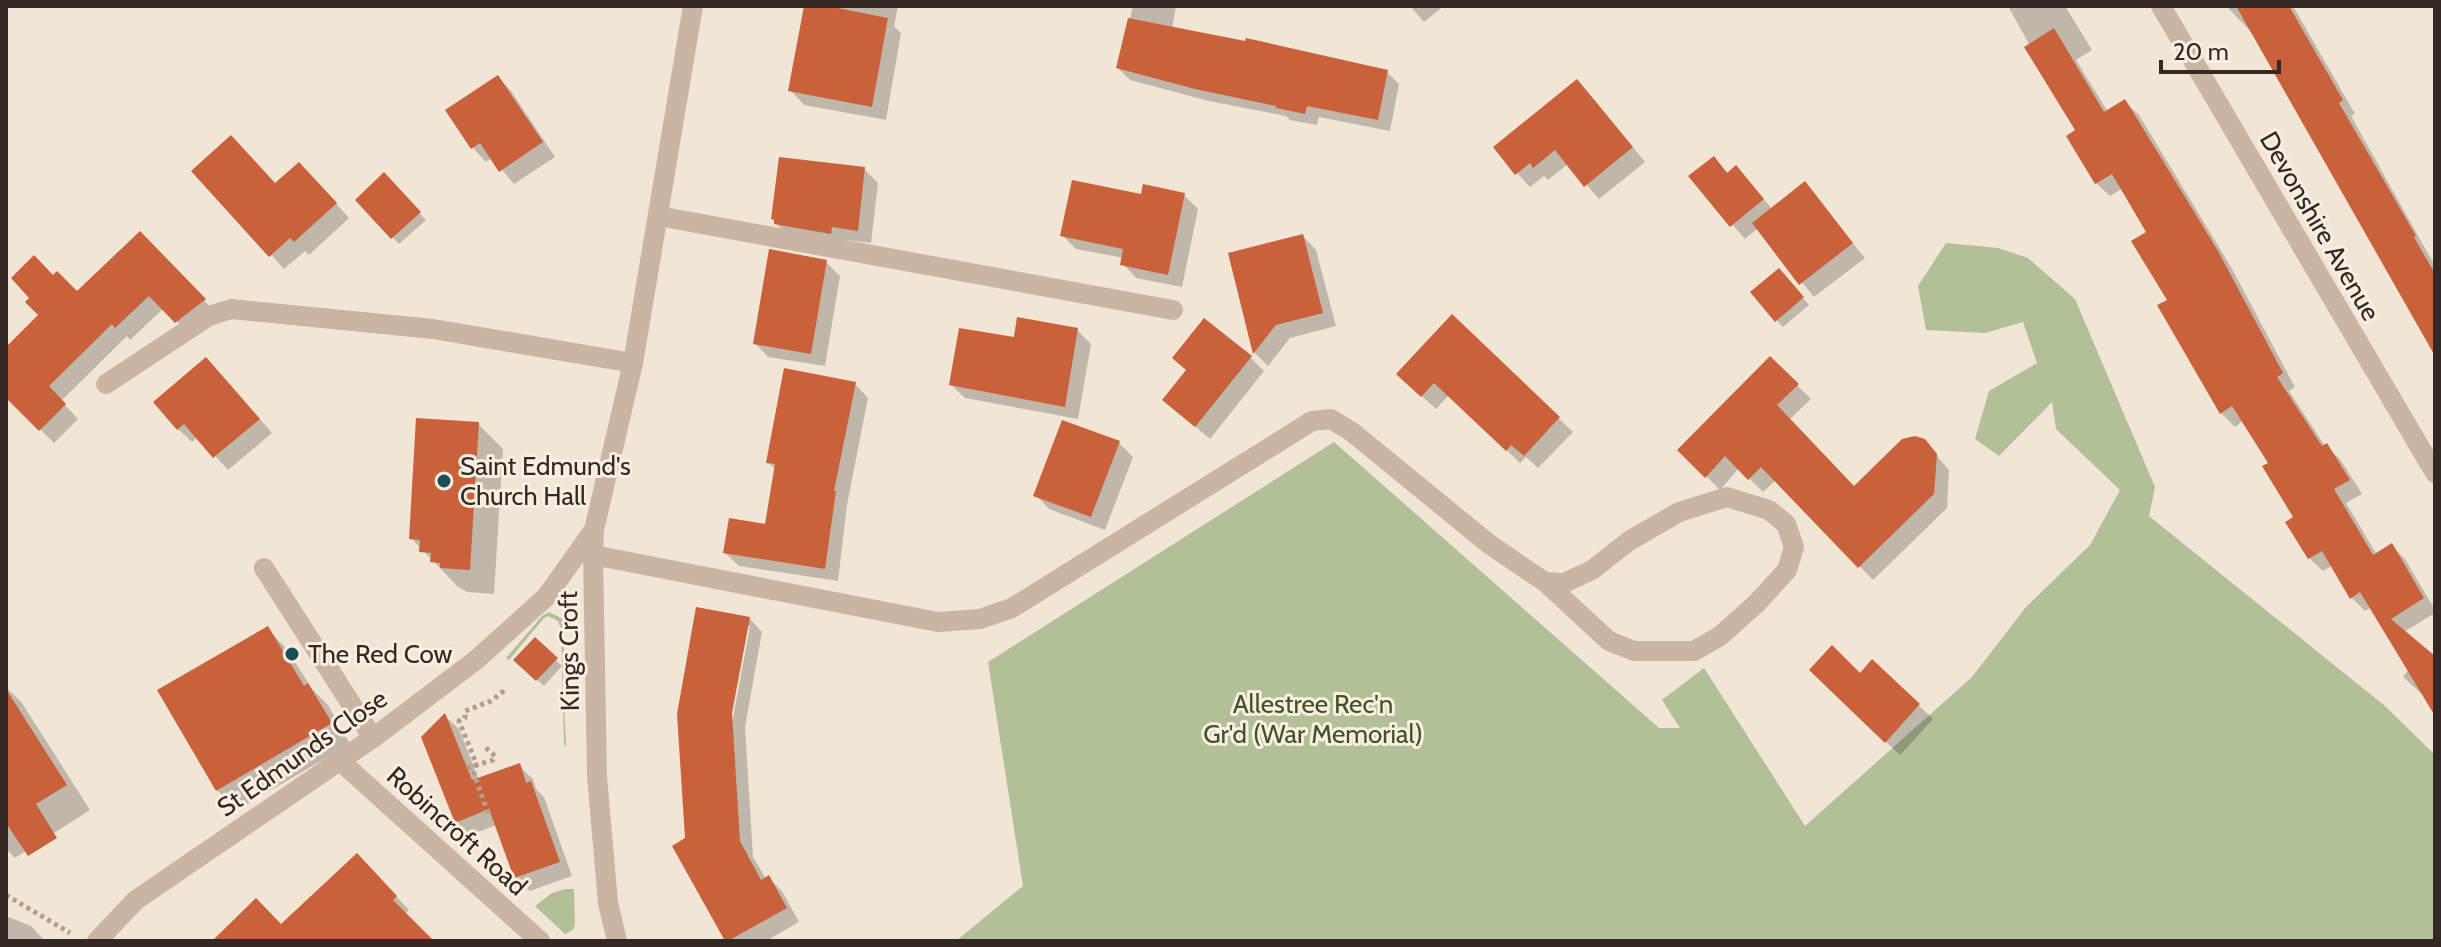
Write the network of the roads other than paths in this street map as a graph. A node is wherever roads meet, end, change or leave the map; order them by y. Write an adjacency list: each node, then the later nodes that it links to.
1 (693, 6): 3 (street, Kings Croft)
2 (2161, 6): 7 (street, Devonshire Avenue)
3 (658, 216): 4 (street); 5 (street, Kings Croft)
4 (1173, 310)
5 (633, 363): 6 (street); 8 (street, Kings Croft)
6 (106, 384)
7 (2435, 473)
8 (594, 530): 9 (street, Kings Croft); 12 (street, St Edmunds Close)
9 (593, 555): 11 (street); 16 (street, Kings Croft)
10 (264, 568): 12 (street)
11 (1545, 582): 11 (street)
12 (373, 738): 13 (street, St Edmunds Close)
13 (339, 760): 14 (street, St Edmunds Close); 15 (street, Robincroft Road)
14 (97, 941)
15 (540, 941)
16 (617, 941)

